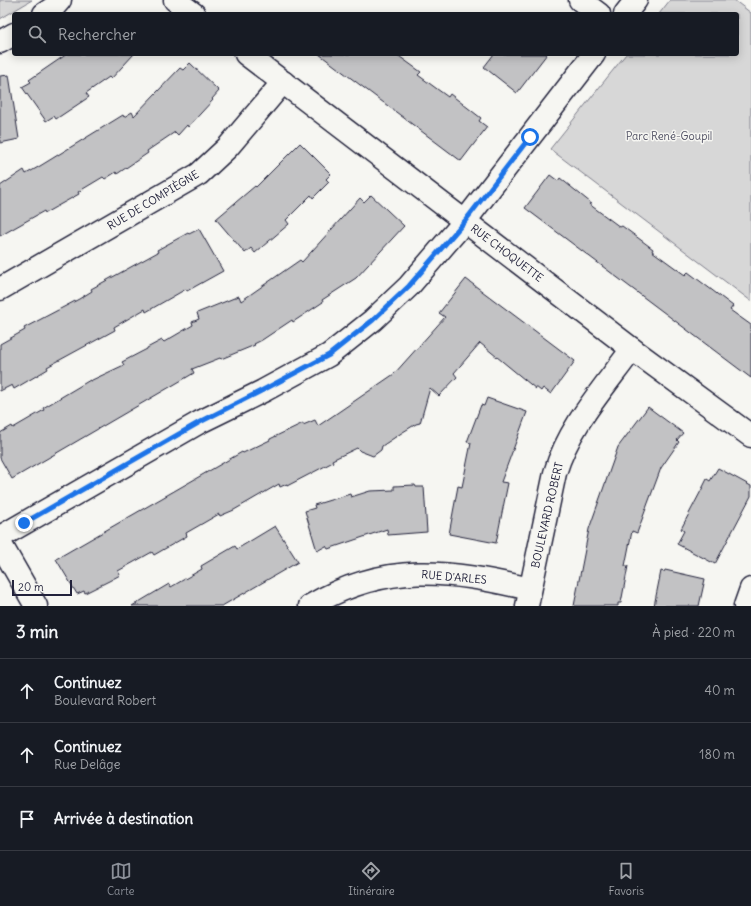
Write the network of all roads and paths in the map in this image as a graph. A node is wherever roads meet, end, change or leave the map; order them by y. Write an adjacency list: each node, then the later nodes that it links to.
1 (60, 0): 5 (street)
2 (175, 0): 6 (street)
3 (580, 0): 7 (street)
4 (636, 0): 8 (street)
5 (47, 12)
6 (191, 12)
7 (596, 12)
8 (627, 12)
9 (12, 35): 10 (street)
10 (0, 42)
11 (249, 56): 13 (street, RUE CHOQUETTE)
12 (592, 56): 14 (street)
13 (283, 82): 14 (street, RUE CHOQUETTE); 15 (street, RUE DE COMPIÈGNE)
14 (465, 221): 16 (street, RUE CHOQUETTE); 18 (street)
15 (0, 288)
16 (632, 348): 17 (street, RUE CHOQUETTE); 21 (street, BOULEVARD ROBERT)
17 (751, 436)
18 (0, 537)
19 (0, 543): 22 (street)
20 (751, 589): 24 (street)
21 (528, 597): 23 (street, RUE D'ARLES)
22 (36, 606)
23 (310, 606)
24 (745, 606)

